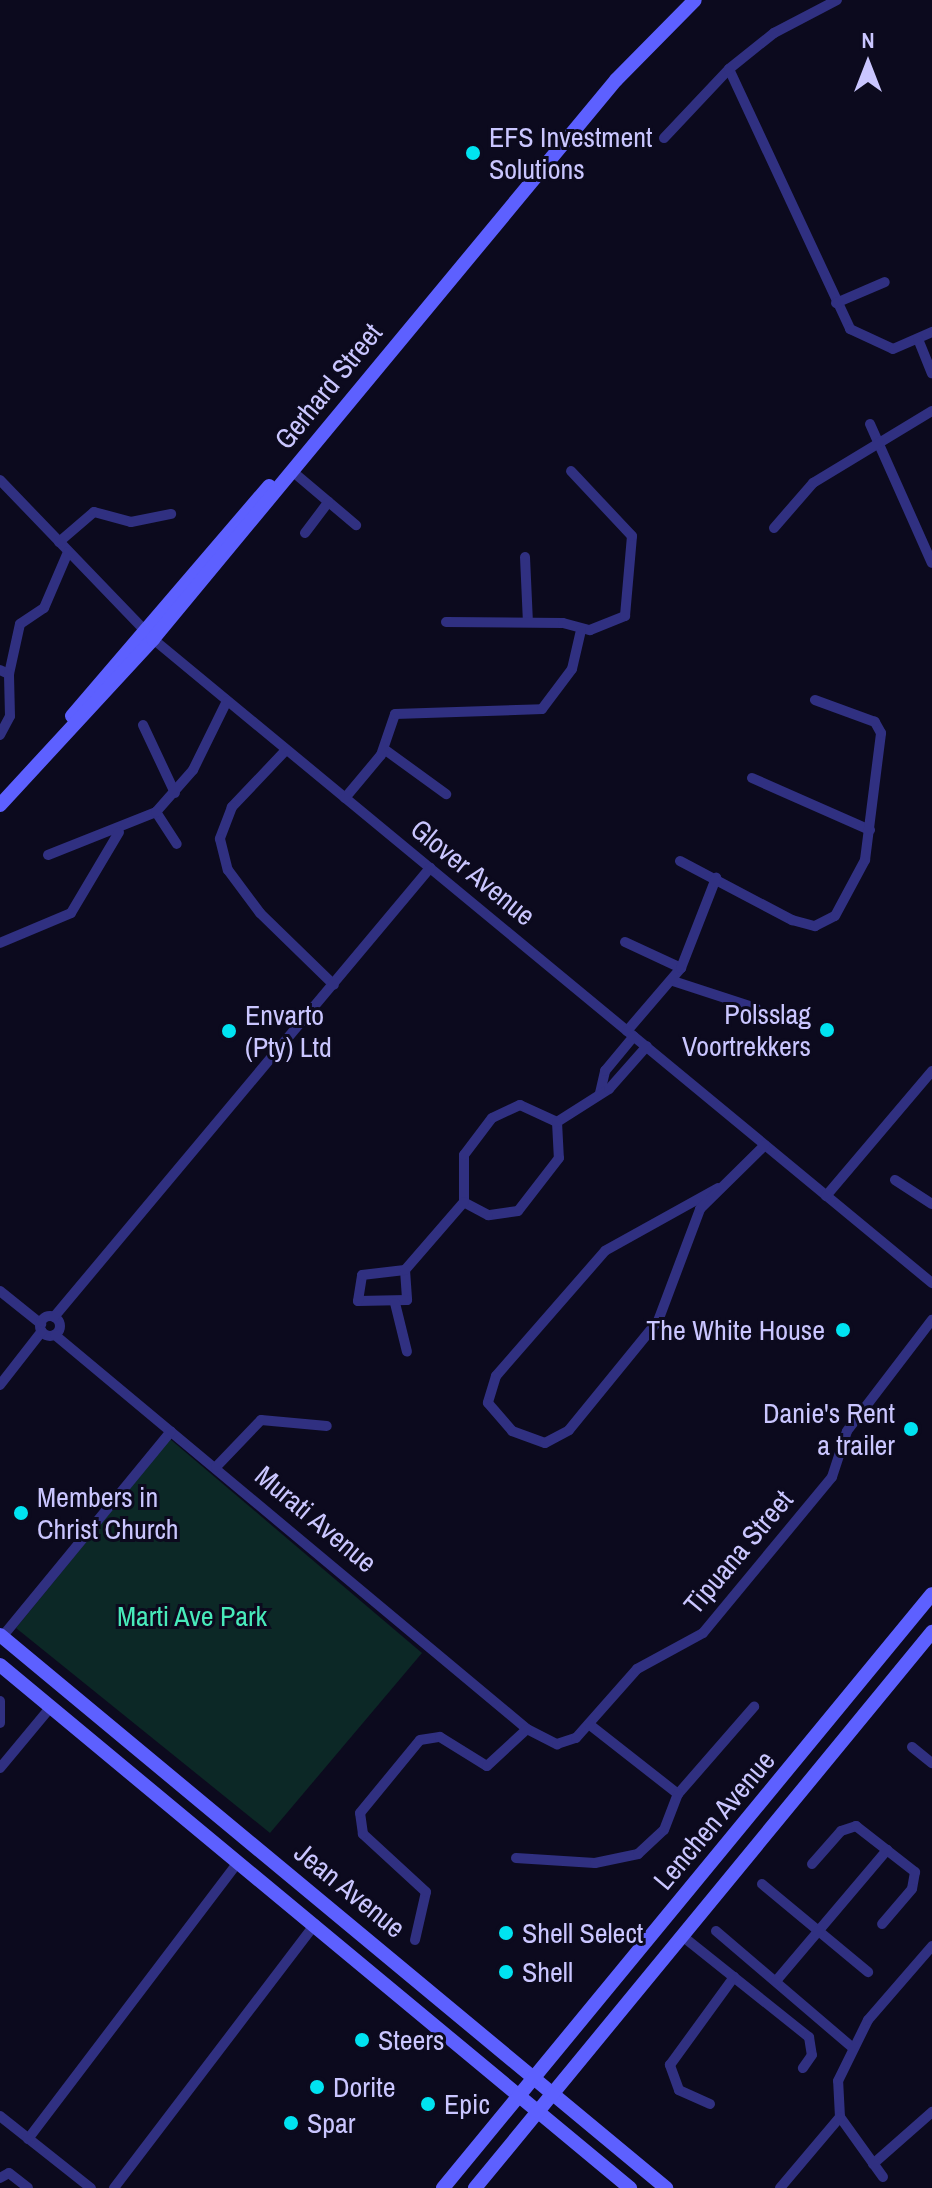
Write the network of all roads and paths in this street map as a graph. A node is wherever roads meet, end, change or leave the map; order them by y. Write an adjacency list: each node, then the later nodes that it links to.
1 (686, 0): 29 (main road, Gerhard Street)
2 (695, 0): 14 (main road, Gerhard Street)
3 (837, 0): 4 (street)
4 (729, 69): 5 (street); 7 (street)
5 (664, 138)
6 (885, 282): 7 (street)
7 (836, 303): 9 (street)
8 (932, 332): 9 (street)
9 (918, 339): 10 (street)
10 (932, 373)
11 (932, 411): 13 (street)
12 (870, 424): 13 (street)
13 (879, 444): 20 (street); 25 (street)
14 (292, 471): 17 (street); 29 (main road, Gerhard Street)
15 (571, 471): 28 (street)
16 (0, 480): 22 (street, Glover Avenue)
17 (328, 502): 19 (street); 21 (street)
18 (171, 514): 22 (street)
19 (356, 525)
20 (774, 528)
21 (305, 533)
22 (59, 542): 23 (street, Glover Avenue)
23 (68, 552): 29 (street, Glover Avenue); 30 (street)
24 (525, 557): 27 (street)
25 (932, 563)
26 (446, 622): 27 (street)
27 (528, 622): 28 (street)
28 (581, 630): 35 (street)
29 (149, 634): 32 (street, Glover Avenue); 40 (main road, Gerhard Street); 42 (main road, Gerhard Street)
30 (5, 672): 34 (street)
31 (815, 700): 44 (street)
32 (227, 701): 36 (street, Glover Avenue); 38 (street)
33 (143, 725): 38 (street)
34 (0, 735)
35 (384, 749): 39 (street); 41 (street)
36 (286, 750): 41 (street, Glover Avenue); 55 (street)
37 (752, 778): 44 (street)
38 (175, 793): 43 (street)
39 (446, 794)
40 (0, 795)
41 (345, 798): 49 (street, Glover Avenue)
42 (0, 805)
43 (156, 812): 45 (street); 46 (street)
44 (870, 830): 50 (street)
45 (119, 832): 47 (street); 52 (street)
46 (177, 844)
47 (48, 855)
48 (680, 861): 50 (street)
49 (430, 868): 55 (street); 57 (street, Glover Avenue)
50 (716, 878): 53 (street)
51 (625, 942): 53 (street)
52 (0, 943)
53 (681, 968): 54 (street)
54 (673, 981): 56 (street); 57 (street)
55 (334, 985): 73 (street)
56 (756, 1008)
57 (631, 1034): 58 (street, Glover Avenue); 60 (street)
58 (647, 1046): 60 (street); 62 (street, Glover Avenue)
59 (932, 1071): 65 (street)
60 (600, 1093): 61 (street)
61 (557, 1122): 66 (street); 66 (street)
62 (765, 1145): 64 (street); 65 (street, Glover Avenue)
63 (895, 1180): 67 (street)
64 (718, 1188): 64 (street)
65 (826, 1196): 69 (street, Glover Avenue)
66 (464, 1202): 68 (street)
67 (932, 1204)
68 (405, 1270): 71 (street); 71 (street)
69 (932, 1283)
70 (0, 1291): 73 (street)
71 (395, 1303): 74 (street)
72 (932, 1320): 87 (street, Tipuana Street)
73 (50, 1327): 75 (street); 77 (street, Murati Avenue)
74 (407, 1352)
75 (0, 1385)
76 (327, 1426): 78 (street)
77 (171, 1431): 78 (street, Murati Avenue); 81 (street)
78 (216, 1467): 88 (street, Murati Avenue)
79 (932, 1594): 112 (main road, Lenchen Avenue)
80 (932, 1632): 103 (main road, Lenchen Avenue)
81 (1, 1636): 101 (main road, Jean Avenue)
82 (0, 1665): 85 (main road, Jean Avenue)
83 (0, 1701): 86 (street)
84 (754, 1707): 92 (street)
85 (50, 1708): 91 (street); 95 (main road, Jean Avenue)
86 (0, 1723)
87 (590, 1725): 88 (street, Tipuana Street); 92 (street)
88 (527, 1729): 104 (street)
89 (912, 1747): 90 (street)
90 (932, 1763)
91 (0, 1768)
92 (678, 1794): 94 (street)
93 (887, 1850): 96 (street); 99 (street); 100 (street)
94 (516, 1858)
95 (238, 1862): 98 (main road, Jean Avenue); 120 (street)
96 (812, 1864)
97 (762, 1884): 100 (street)
98 (315, 1924): 106 (main road, Jean Avenue); 127 (street)
99 (882, 1924)
100 (818, 1930): 107 (street); 109 (street)
101 (357, 1931): 106 (main road); 112 (main road, Jean Avenue)
102 (716, 1931): 109 (street)
103 (681, 1935): 108 (street); 113 (main road, Lenchen Avenue)
104 (415, 1940)
105 (932, 1946): 110 (street)
106 (374, 1972): 114 (main road, Jean Avenue)
107 (868, 1972)
108 (734, 1977): 111 (street); 115 (street)
109 (776, 1981): 110 (street)
110 (852, 2047): 119 (street)
111 (803, 2068)
112 (535, 2077): 113 (main road, Jean Avenue); 114 (main road, Lenchen Avenue)
113 (553, 2092): 116 (main road, Lenchen Avenue); 124 (main road, Jean Avenue)
114 (520, 2095): 116 (main road, Jean Avenue); 128 (main road, Lenchen Avenue)
115 (710, 2104)
116 (537, 2111): 129 (main road, Lenchen Avenue); 130 (main road, Jean Avenue)
117 (932, 2112): 121 (street)
118 (0, 2116): 120 (street)
119 (840, 2117): 121 (street); 131 (street)
120 (28, 2139): 126 (street)
121 (873, 2164): 122 (street)
122 (883, 2177)
123 (0, 2178): 125 (street)
124 (660, 2186)
125 (28, 2188)
126 (91, 2188)
127 (114, 2188)
128 (443, 2188)
129 (475, 2188)
130 (630, 2188)
131 (780, 2188)

